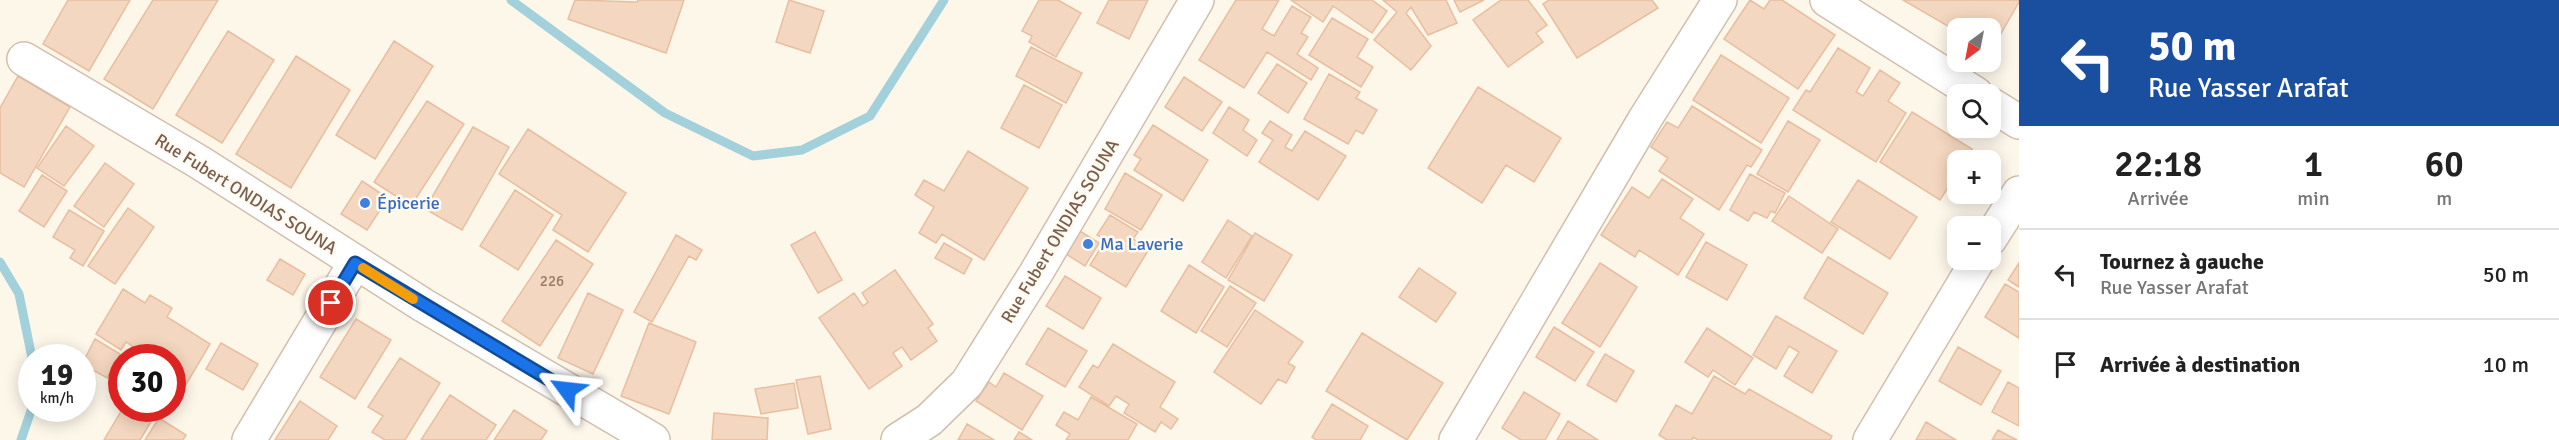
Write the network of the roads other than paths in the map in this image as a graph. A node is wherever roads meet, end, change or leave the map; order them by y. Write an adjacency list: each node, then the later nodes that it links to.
1 (1197, 0): 14 (street, Rue Fubert ONDIAS SOUNA)
2 (1720, 0): 15 (street)
3 (1827, 0): 5 (street)
4 (24, 59): 10 (street, Rue Fubert ONDIAS SOUNA)
5 (1960, 84)
6 (2001, 111): 7 (street)
7 (2019, 122)
8 (2019, 193): 9 (street)
9 (2001, 222)
10 (355, 263): 12 (street); 13 (street, Rue Fubert ONDIAS SOUNA)
11 (1972, 270): 16 (street)
12 (249, 440)
13 (653, 440)
14 (898, 440)
15 (1456, 440)
16 (1870, 440)

